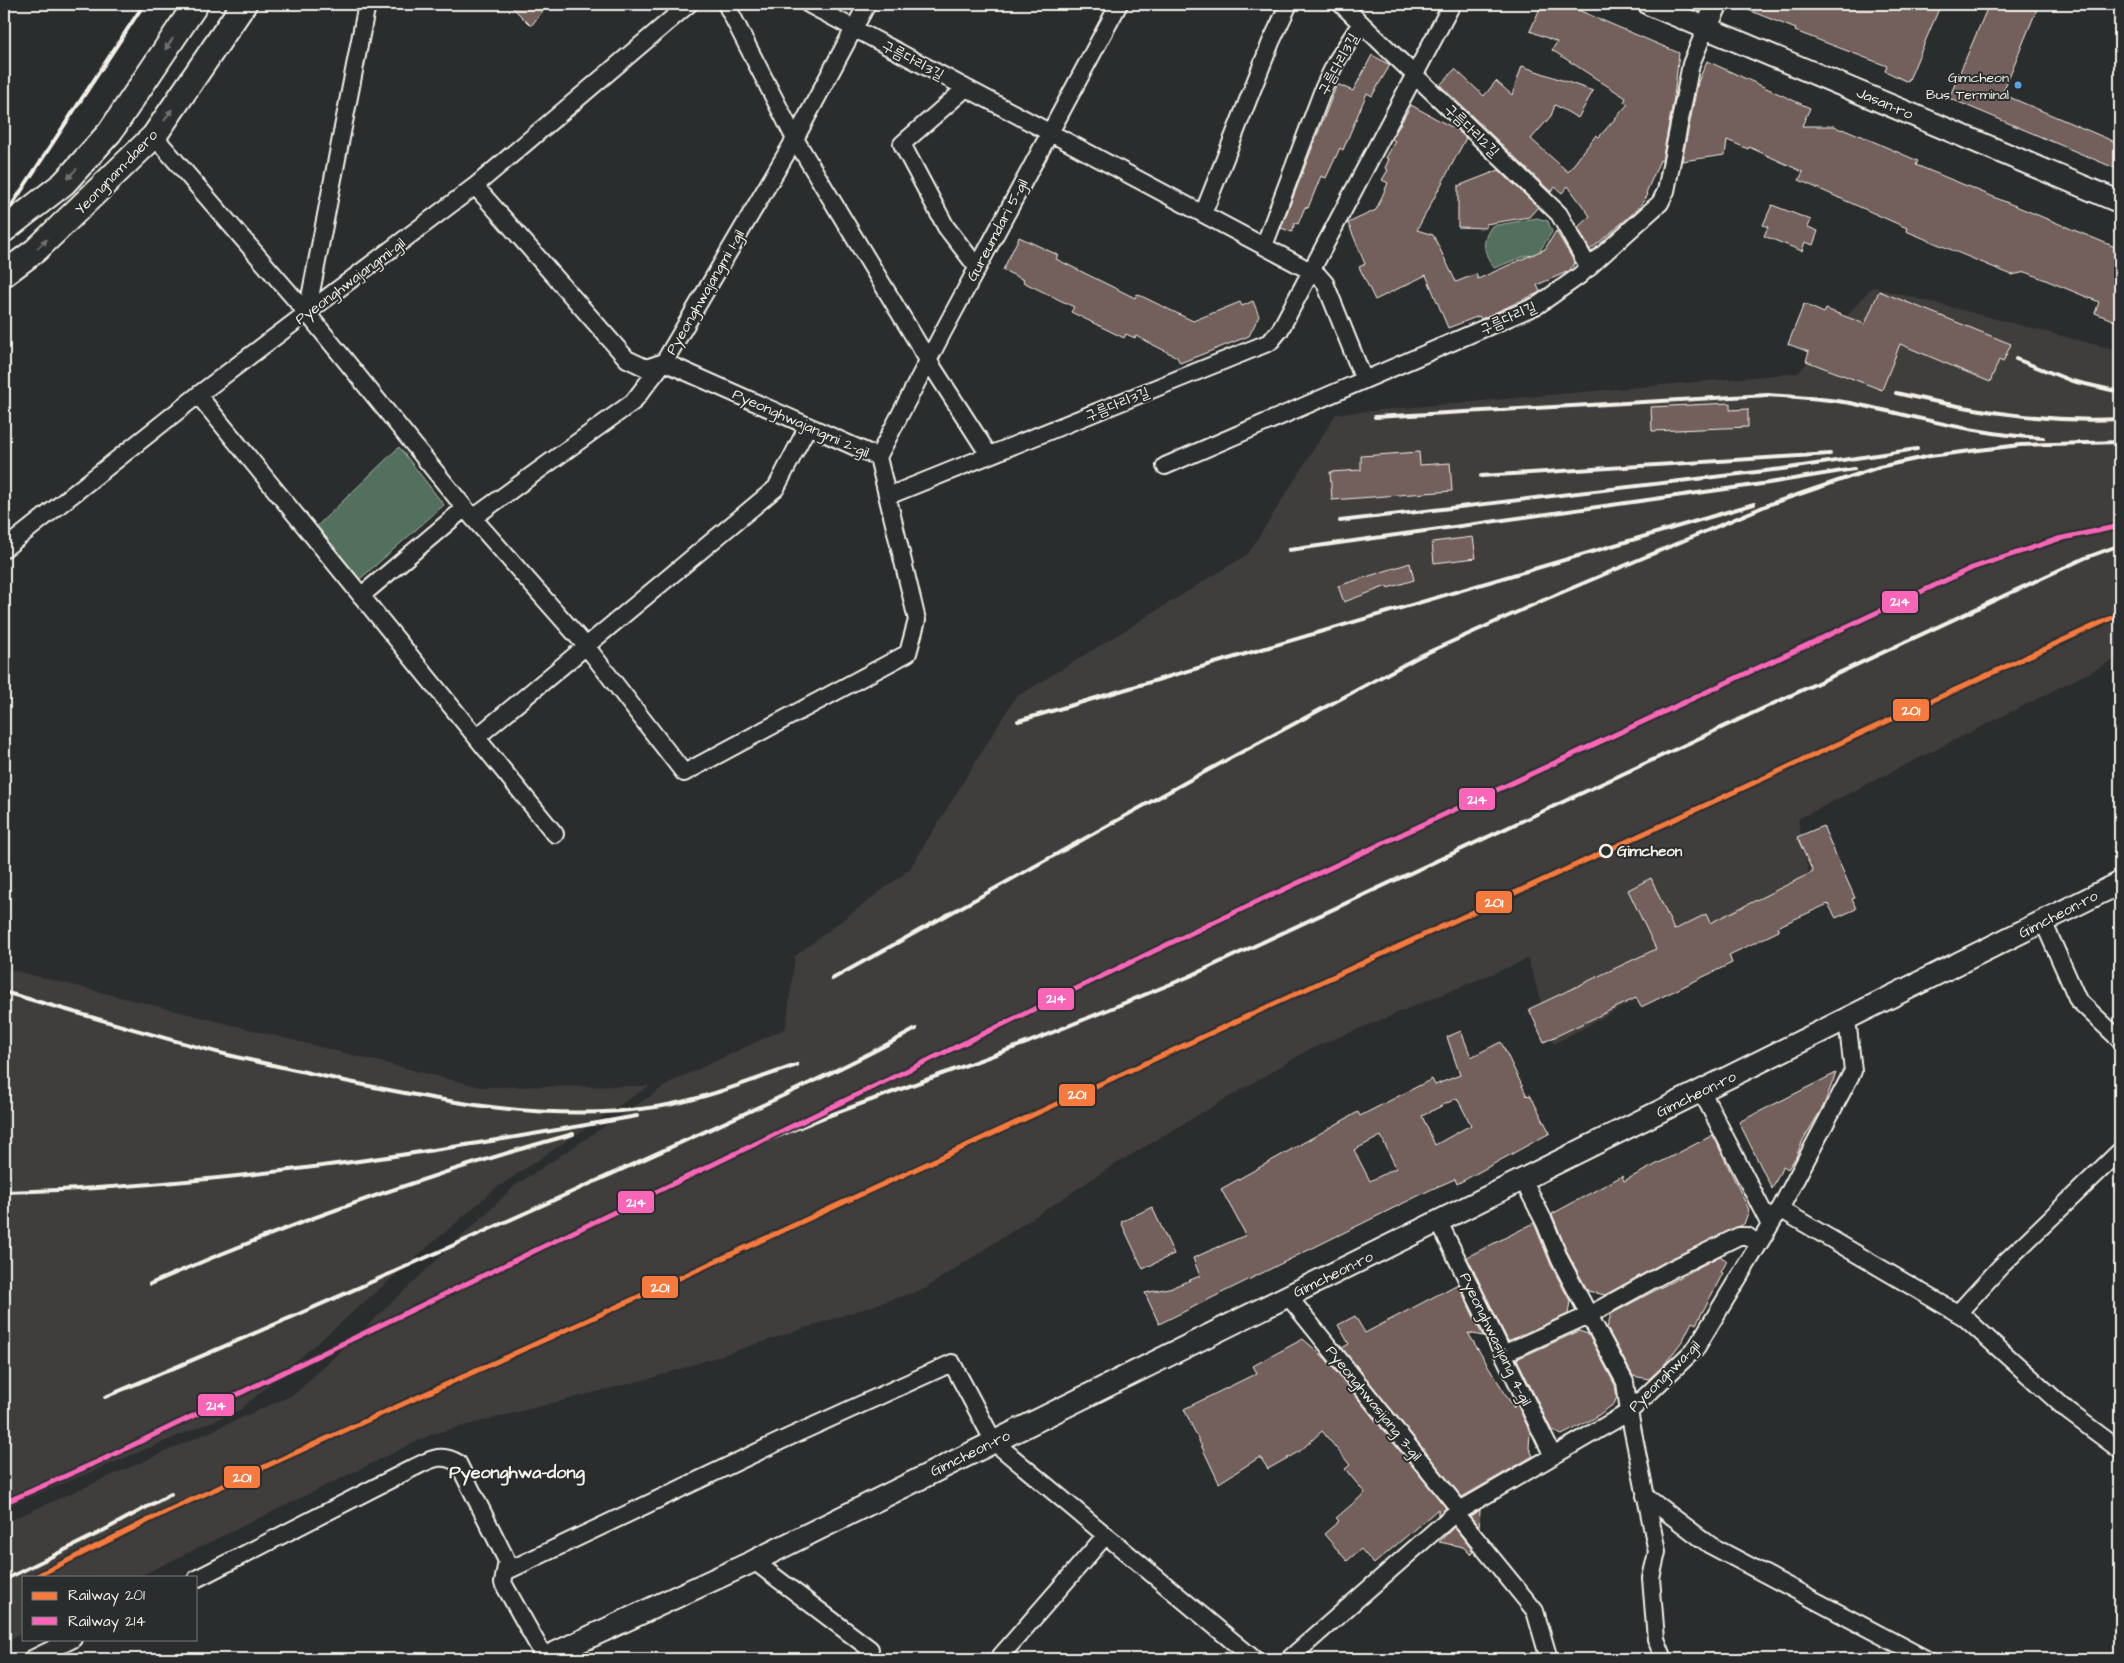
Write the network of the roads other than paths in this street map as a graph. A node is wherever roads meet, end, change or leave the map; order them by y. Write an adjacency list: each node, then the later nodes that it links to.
1 (196, 4): 25 (main road, Yeongnam-daero, one-way to 25)
2 (244, 4): 20 (main road, Yeongnam-daero, one-way to 2)
3 (367, 4): 31 (street)
4 (689, 4): 22 (street, Pyeonghwajangmi-gil)
5 (726, 4): 21 (street)
6 (808, 4): 15 (street, 구름다리3길)
7 (867, 4): 15 (street, Pyeonghwajangmi 1-gil)
8 (1120, 4): 19 (street, Gureumdari 5-gil)
9 (1289, 4): 24 (street)
10 (1341, 4): 14 (street, 구름다리2길)
11 (1452, 4): 17 (street)
12 (1649, 4): 16 (street, Jasan-ro)
13 (1717, 4): 16 (street)
14 (1361, 23): 17 (street, 구름다리2길); 26 (street, 구름다리3길)
15 (854, 28): 18 (street, 구름다리3길); 21 (street, Pyeonghwajangmi 1-gil)
16 (1706, 28): 23 (street, Jasan-ro); 28 (street, 구름다리길)
17 (1415, 74): 28 (street, 구름다리2길); 29 (street, 구름다리3길)
18 (966, 88): 19 (street, 구름다리3길); 27 (street)
19 (1049, 132): 24 (street, 구름다리3길); 27 (street, Gureumdari 5-gil)
20 (154, 136): 30 (main road, Yeongnam-daero, one-way to 20); 31 (street)
21 (795, 138): 32 (street); 33 (street, Pyeonghwajangmi 1-gil)
22 (475, 186): 31 (street, Pyeonghwajangmi-gil); 33 (street)
23 (2120, 202)
24 (1203, 214): 26 (street, 구름다리3길)
25 (4, 230)
26 (1264, 246): 29 (street, 구름다리3길)
27 (978, 267): 32 (street, Gureumdari 5-gil)
28 (1589, 268): 34 (street, 구름다리길)
29 (1310, 271): 34 (street, 구름다리3길); 37 (street, 구름다리3길)
30 (4, 274)
31 (308, 313): 35 (street, Pyeonghwajangmi-gil); 41 (street)
32 (928, 360): 37 (street); 38 (street, Gureumdari 5-gil)
33 (664, 362): 36 (street, Pyeonghwajangmi 2-gil); 41 (street, Pyeonghwajangmi 1-gil)
34 (1364, 380): 39 (street, 구름다리길)
35 (198, 396): 42 (street, Pyeonghwajangmi-gil); 43 (street)
36 (808, 426): 38 (street, Pyeonghwajangmi 2-gil); 44 (street)
37 (990, 454): 40 (street, 구름다리3길)
38 (878, 457): 40 (street, Pyeonghwajangmi 2-gil)
39 (1165, 466)
40 (888, 496): 44 (street, Pyeonghwajangmi 2-gil)
41 (469, 513): 43 (street, Pyeonghwajangmi 1-gil); 44 (street)
42 (4, 549)
43 (361, 596): 45 (street)
44 (586, 646): 45 (street)
45 (477, 737): 46 (street)
46 (555, 834)
47 (2120, 883): 48 (street, Gimcheon-ro)
48 (2043, 922): 49 (street, Gimcheon-ro); 50 (street)
49 (1847, 1020): 51 (street, Gimcheon-ro); 54 (street, Pyeonghwa-gil)
50 (2120, 1040)
51 (1702, 1092): 53 (street, Gimcheon-ro); 56 (street)
52 (2120, 1151): 59 (street)
53 (1523, 1180): 55 (street, Gimcheon-ro); 60 (street)
54 (1780, 1209): 56 (street, Pyeonghwa-gil); 59 (street)
55 (1439, 1222): 58 (street, Gimcheon-ro); 61 (street, Pyeonghwasijang 4-gil)
56 (1770, 1225): 57 (street, Pyeonghwa-gil)
57 (1759, 1244): 60 (street); 62 (street, Pyeonghwa-gil)
58 (1288, 1296): 63 (street, Gimcheon-ro); 67 (street, Pyeonghwasijang 3-gil)
59 (1958, 1313): 64 (street)
60 (1588, 1315): 61 (street); 62 (street)
61 (1503, 1354): 65 (street, Pyeonghwasijang 4-gil)
62 (1629, 1412): 65 (street, Pyeonghwa-gil); 66 (street)
63 (994, 1442): 68 (street); 69 (street, Gimcheon-ro); 70 (street)
64 (2120, 1450)
65 (1553, 1456): 67 (street, Pyeonghwa-gil)
66 (1645, 1496): 80 (street); 81 (street)
67 (1458, 1512): 78 (street, Pyeonghwa-gil); 79 (street, Pyeonghwasijang 3-gil)
68 (1106, 1535): 76 (street); 77 (street)
69 (754, 1561): 73 (street); 75 (street, Gimcheon-ro)
70 (505, 1572): 71 (street); 75 (street)
71 (198, 1578)
72 (71, 1640): 74 (street)
73 (870, 1650)
74 (32, 1659)
75 (544, 1659)
76 (998, 1659)
77 (1254, 1659)
78 (1289, 1659)
79 (1549, 1659)
80 (1664, 1659)
81 (1926, 1659)

